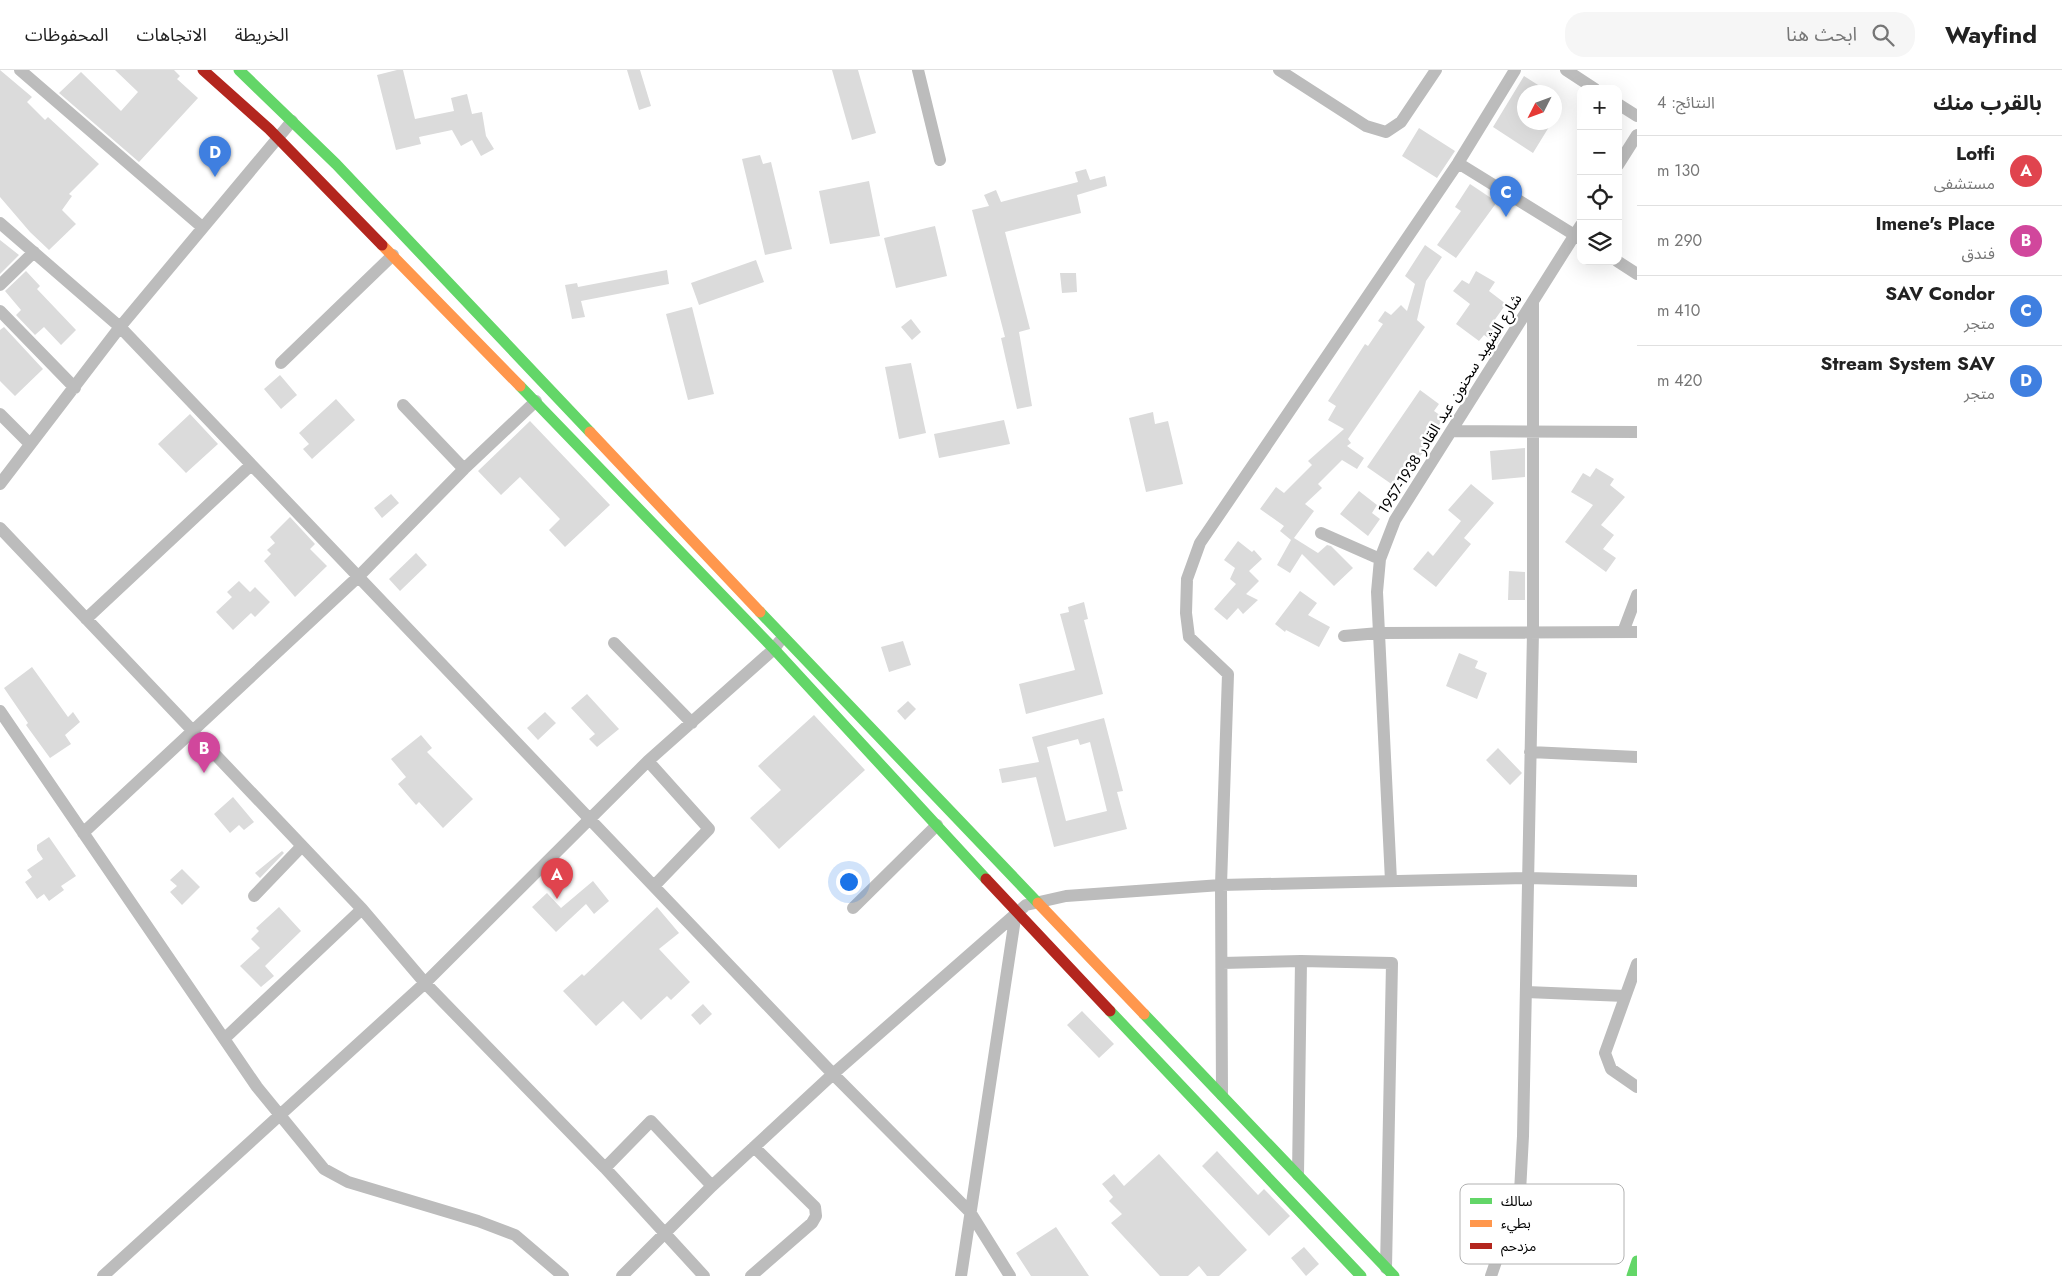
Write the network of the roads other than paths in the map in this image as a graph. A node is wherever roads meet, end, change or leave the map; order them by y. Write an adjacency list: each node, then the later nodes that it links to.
1 (20, 70): 19 (street)
2 (203, 70): 14 (street)
3 (239, 70): 12 (street)
4 (918, 70): 16 (street)
5 (1279, 70): 8 (street)
6 (1516, 70): 17 (street)
7 (1566, 70): 9 (street)
8 (1431, 72)
9 (1589, 85)
10 (1622, 107): 11 (street)
11 (1637, 116)
12 (292, 121): 14 (street); 52 (street)
13 (1637, 135): 15 (street)
14 (277, 137): 19 (street); 23 (street)
15 (1622, 159)
16 (940, 160)
17 (1458, 163): 20 (street); 69 (street)
18 (0, 223): 22 (street)
19 (202, 227): 29 (street)
20 (1577, 232)
21 (1577, 236): 27 (street, شارع الشهيد سحنون عبد القادر 1938-1957)
22 (34, 252): 26 (street); 29 (street)
23 (393, 255): 30 (street); 32 (street)
24 (1622, 265): 25 (street)
25 (1637, 274)
26 (0, 285)
27 (1533, 301): 35 (street, شارع الشهيد سحنون عبد القادر 1938-1957); 36 (street)
28 (0, 311): 31 (street)
29 (120, 327): 31 (street); 39 (street)
30 (281, 363)
31 (75, 388): 38 (street)
32 (536, 401): 40 (street); 55 (street)
33 (403, 405): 40 (street)
34 (0, 414): 38 (street)
35 (1451, 431): 36 (street); 44 (street, شارع الشهيد سحنون عبد القادر 1938-1957)
36 (1532, 432): 37 (street); 48 (street)
37 (1637, 432)
38 (30, 444): 41 (street)
39 (251, 464): 45 (street); 47 (street)
40 (464, 469): 45 (street)
41 (0, 484)
42 (0, 528): 47 (street)
43 (1321, 533): 44 (street)
44 (1380, 560): 51 (street, شارع الشهيد سحنون عبد القادر 1938-1957)
45 (358, 577): 58 (street); 62 (street)
46 (1637, 595): 49 (street)
47 (86, 619): 58 (street)
48 (1533, 632): 49 (street); 51 (street); 59 (street)
49 (1623, 632): 50 (street)
50 (1637, 632)
51 (1379, 633): 53 (street); 67 (street, شارع الشهيد سحنون عبد القادر 1938-1957)
52 (783, 636): 55 (street); 72 (street)
53 (1344, 636)
54 (614, 643): 57 (street)
55 (774, 649): 57 (street); 63 (street)
56 (0, 711): 64 (street)
57 (692, 723): 61 (street)
58 (193, 731): 64 (street); 65 (street)
59 (1530, 752): 60 (street); 66 (street)
60 (1637, 757)
61 (648, 761): 62 (street); 70 (street)
62 (590, 819): 70 (street); 79 (street)
63 (937, 826): 74 (street); 75 (street)
64 (83, 833): 82 (street)
65 (302, 846): 71 (street); 73 (street)
66 (1528, 878): 67 (street); 68 (street); 80 (street)
67 (1390, 881): 69 (street)
68 (1637, 881)
69 (1222, 885): 72 (street); 77 (street)
70 (654, 886): 83 (street)
71 (254, 896)
72 (1037, 902): 75 (street); 85 (street)
73 (362, 908): 79 (street); 82 (street)
74 (853, 908)
75 (1016, 912): 83 (street); 93 (street); 94 (street)
76 (1301, 961): 77 (street); 89 (street); 98 (street)
77 (1222, 962): 85 (street)
78 (1637, 964): 81 (street)
79 (425, 983): 86 (street); 88 (street)
80 (1526, 992): 81 (street); 90 (street)
81 (1625, 996): 84 (street)
82 (224, 1039): 86 (street)
83 (833, 1074): 87 (street); 93 (street)
84 (1637, 1087)
85 (1222, 1095): 89 (street)
86 (280, 1116): 99 (street); 100 (street)
87 (754, 1147): 91 (street); 103 (street)
88 (605, 1168): 91 (street); 95 (street)
89 (1298, 1175): 92 (street)
90 (1520, 1184)
91 (712, 1186): 95 (street)
92 (1326, 1205): 94 (street); 98 (street)
93 (970, 1212): 104 (street); 105 (street)
94 (1310, 1222): 106 (street)
95 (665, 1232): 101 (street); 102 (street)
96 (1637, 1262): 108 (street)
97 (1495, 1264): 107 (street)
98 (1390, 1272)
99 (103, 1276)
100 (564, 1276)
101 (622, 1276)
102 (704, 1276)
103 (751, 1276)
104 (961, 1276)
105 (1010, 1276)
106 (1361, 1276)
107 (1491, 1276)
108 (1632, 1276)

